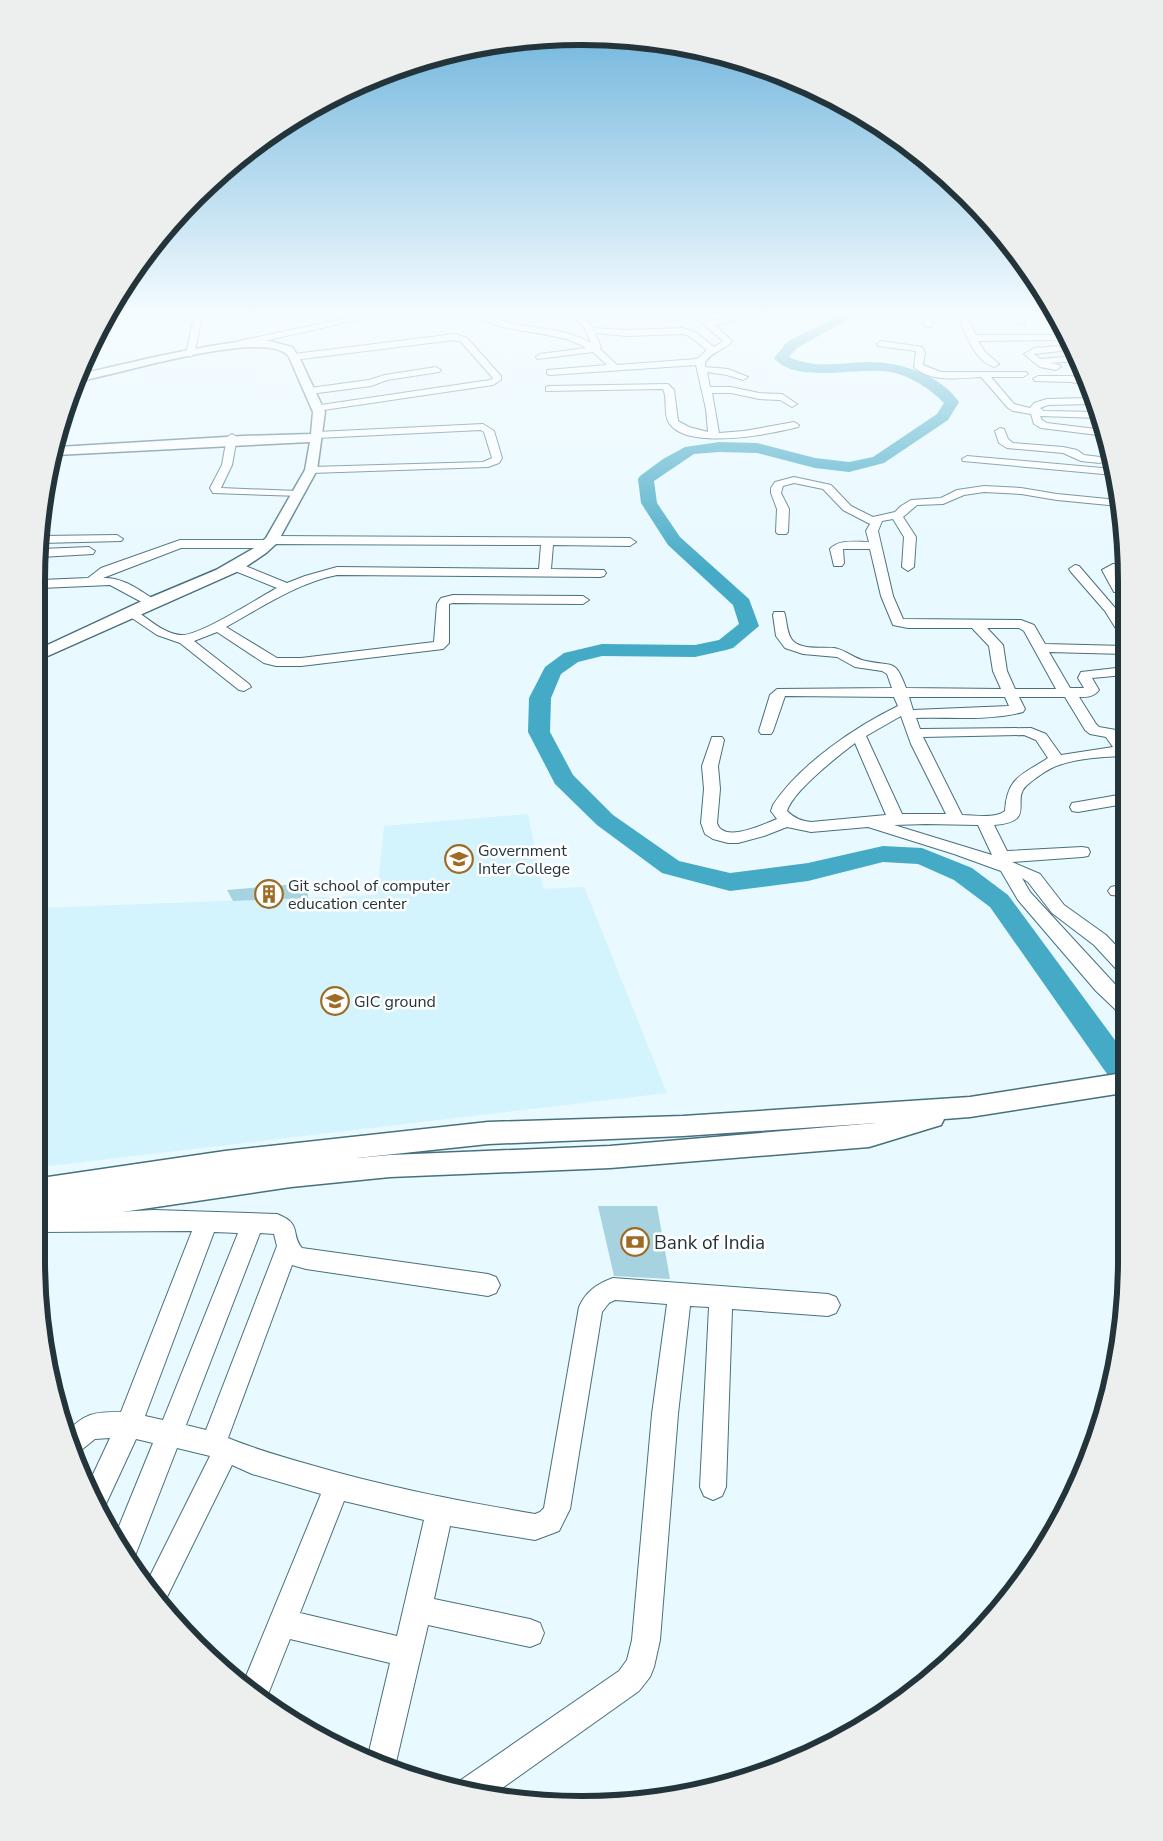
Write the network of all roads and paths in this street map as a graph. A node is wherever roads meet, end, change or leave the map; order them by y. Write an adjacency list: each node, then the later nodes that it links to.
1 (313, 399): 9 (street)
2 (379, 399): 9 (street)
3 (670, 399): 16 (street)
4 (708, 399): 16 (street)
5 (785, 399): 8 (street)
6 (1005, 399): 10 (street)
7 (1087, 401): 10 (street)
8 (792, 404)
9 (317, 408): 15 (street)
10 (1036, 412): 11 (street); 14 (street)
11 (1092, 415)
12 (794, 425): 16 (street)
13 (1000, 431): 22 (street)
14 (1097, 432)
15 (316, 435): 17 (street); 23 (street); 23 (street)
16 (714, 436)
17 (232, 439): 18 (street); 25 (street)
18 (179, 442): 19 (street); 20 (street)
19 (62, 447)
20 (61, 451)
21 (967, 459): 24 (street)
22 (1104, 461)
23 (311, 470): 25 (street)
24 (1107, 471)
25 (297, 494): 32 (street)
26 (1111, 501): 27 (street)
27 (896, 516): 28 (street); 40 (street)
28 (875, 522): 29 (street); 35 (street)
29 (782, 532)
30 (117, 539): 31 (street)
31 (47, 540)
32 (270, 542): 33 (street); 39 (street); 43 (street)
33 (547, 542): 34 (street); 45 (street)
34 (630, 542)
35 (875, 545): 38 (street); 58 (street)
36 (102, 551): 37 (street)
37 (46, 552)
38 (838, 563)
39 (234, 566): 49 (street); 52 (street)
40 (908, 567)
41 (1118, 568): 50 (street)
42 (1075, 569): 53 (street)
43 (105, 571): 44 (street); 47 (street)
44 (45, 572)
45 (546, 573): 46 (street); 49 (street)
46 (600, 573)
47 (91, 582): 48 (street); 52 (street)
48 (45, 584)
49 (287, 588): 59 (street)
50 (1118, 589)
51 (582, 600): 59 (street)
52 (151, 603): 55 (street)
53 (1110, 609): 54 (street); 57 (street)
54 (1118, 610)
55 (129, 612): 60 (street); 63 (street)
56 (779, 615): 66 (street)
57 (1118, 621)
58 (975, 623): 61 (street); 68 (street)
59 (216, 626): 60 (street)
60 (184, 639): 65 (street)
61 (1040, 648): 62 (street); 67 (street)
62 (1118, 650)
63 (45, 652)
64 (1118, 672): 67 (street)
65 (244, 687)
66 (900, 692): 68 (street); 69 (street); 70 (street)
67 (1067, 692): 68 (street); 74 (street)
68 (1010, 693): 69 (street)
69 (906, 711): 71 (street); 72 (street)
70 (766, 731)
71 (914, 733): 76 (street); 80 (street)
72 (858, 734): 79 (street); 82 (street)
73 (717, 740): 82 (street)
74 (1118, 743)
75 (1118, 751): 76 (street)
76 (1057, 760): 81 (street)
77 (1118, 800): 78 (street)
78 (1078, 807)
79 (896, 819): 80 (street); 83 (street)
80 (956, 819): 81 (street)
81 (984, 820): 85 (street)
82 (788, 821): 83 (street)
83 (869, 822): 85 (street)
84 (1082, 852): 85 (street)
85 (1003, 861): 86 (street); 87 (street)
86 (1118, 960)
87 (1118, 1000)
88 (1118, 1084): 89 (street)
89 (970, 1107): 90 (street); 91 (street)
90 (45, 1188)
91 (45, 1211)
92 (45, 1222): 93 (street)
93 (207, 1222): 94 (street); 100 (street)
94 (253, 1224): 95 (street); 101 (street)
95 (288, 1247): 96 (street); 103 (street)
96 (488, 1286)
97 (680, 1294): 98 (street); 107 (street); 116 (street)
98 (722, 1297): 99 (street); 105 (street)
99 (828, 1305)
100 (129, 1424): 101 (street); 102 (street); 106 (street)
101 (170, 1434): 103 (street); 108 (street)
102 (76, 1439)
103 (219, 1447): 104 (street); 109 (street)
104 (337, 1486): 107 (street); 111 (street)
105 (713, 1487)
106 (98, 1493)
107 (440, 1511): 110 (street)
108 (126, 1543)
109 (158, 1588)
110 (417, 1609): 112 (street); 113 (street)
111 (282, 1623): 113 (street); 114 (street)
112 (530, 1633)
113 (407, 1653): 115 (street)
114 (256, 1686)
115 (382, 1757)
116 (478, 1786)

